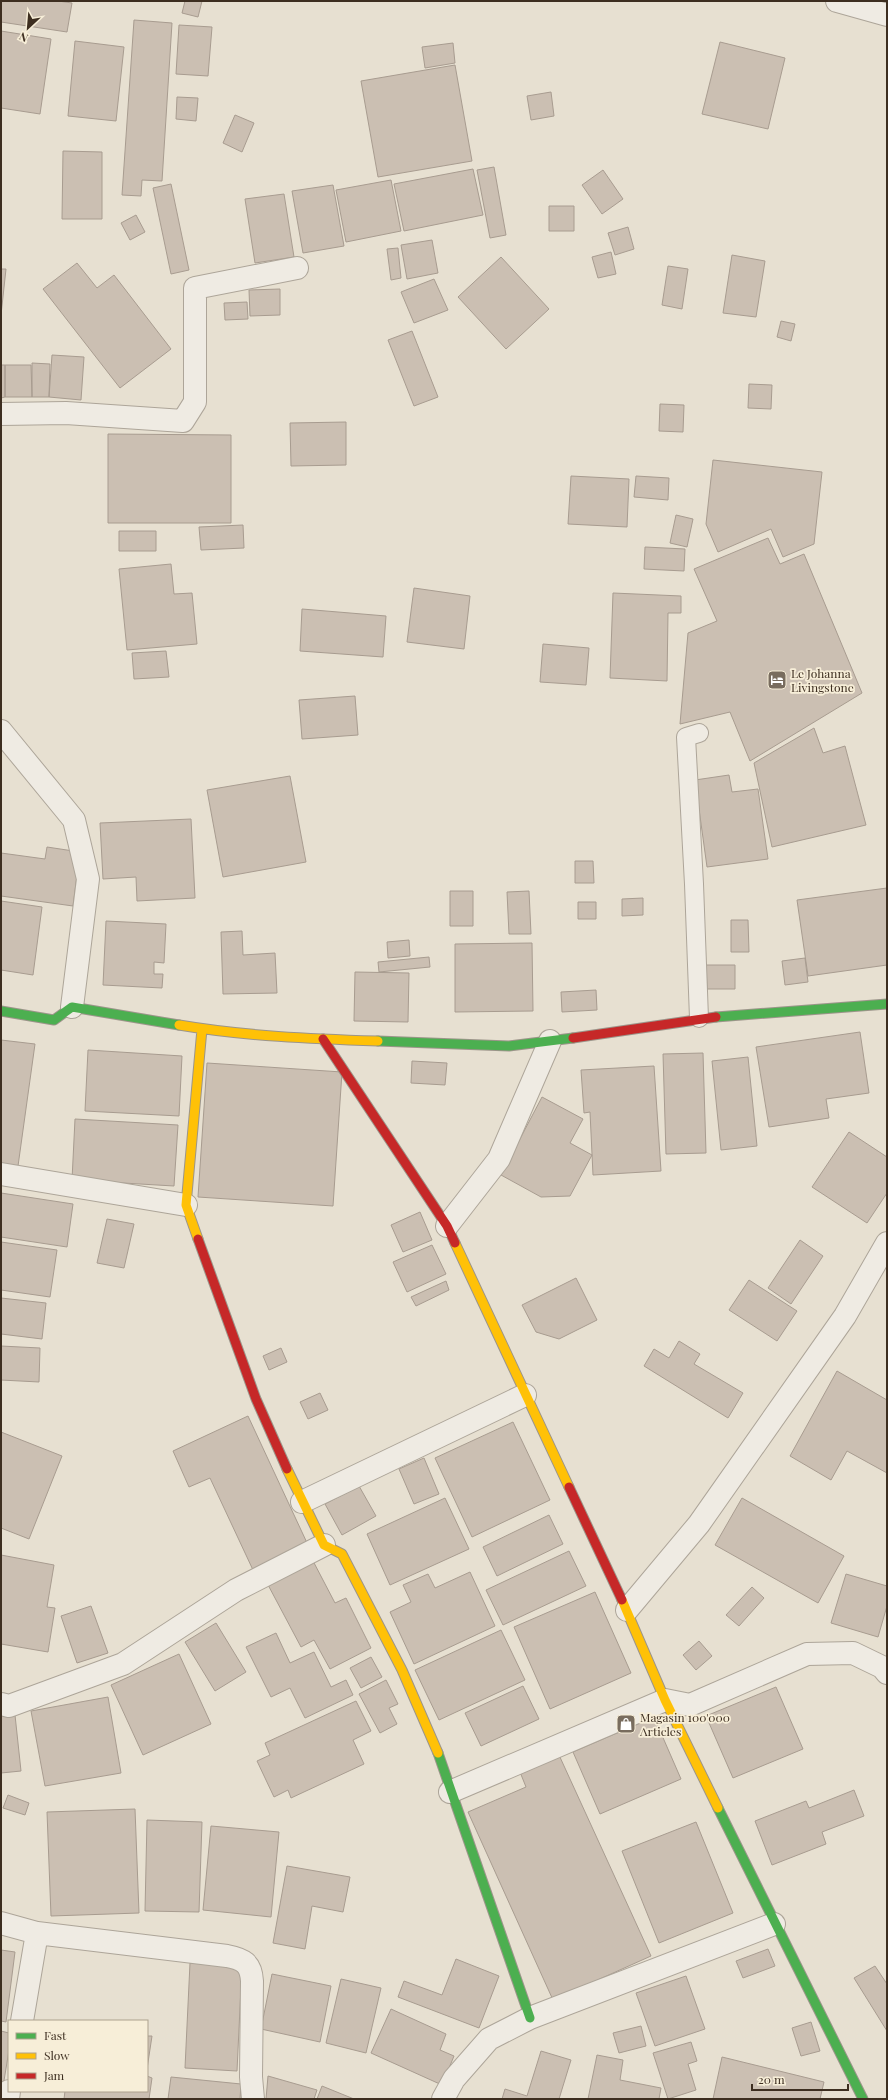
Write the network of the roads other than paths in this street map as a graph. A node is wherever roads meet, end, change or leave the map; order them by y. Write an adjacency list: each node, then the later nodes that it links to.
1 (837, 1): 2 (street)
2 (887, 15)
3 (297, 268): 4 (street)
4 (1, 414)
5 (1, 731): 8 (street)
6 (699, 733): 10 (lane)
7 (887, 1004): 10 (street)
8 (72, 1007): 9 (street); 11 (street)
9 (1, 1011)
10 (699, 1018): 13 (street)
11 (202, 1029): 12 (street); 15 (street)
12 (323, 1039): 13 (street); 16 (street)
13 (550, 1040): 16 (street)
14 (1, 1174): 15 (street)
15 (186, 1205): 19 (street)
16 (447, 1226): 18 (street)
17 (887, 1243): 21 (street)
18 (525, 1395): 19 (street); 21 (street)
19 (302, 1502): 20 (street)
20 (324, 1545): 24 (street); 25 (street)
21 (627, 1610): 23 (street)
22 (887, 1673): 23 (street)
23 (666, 1700): 25 (street); 27 (street)
24 (1, 1704)
25 (450, 1792): 29 (street)
26 (1, 1923): 28 (street)
27 (774, 1924): 29 (street); 33 (street)
28 (37, 1933): 30 (street); 31 (street)
29 (530, 2018): 32 (street)
30 (22, 2020)
31 (254, 2099)
32 (443, 2099)
33 (863, 2099)

